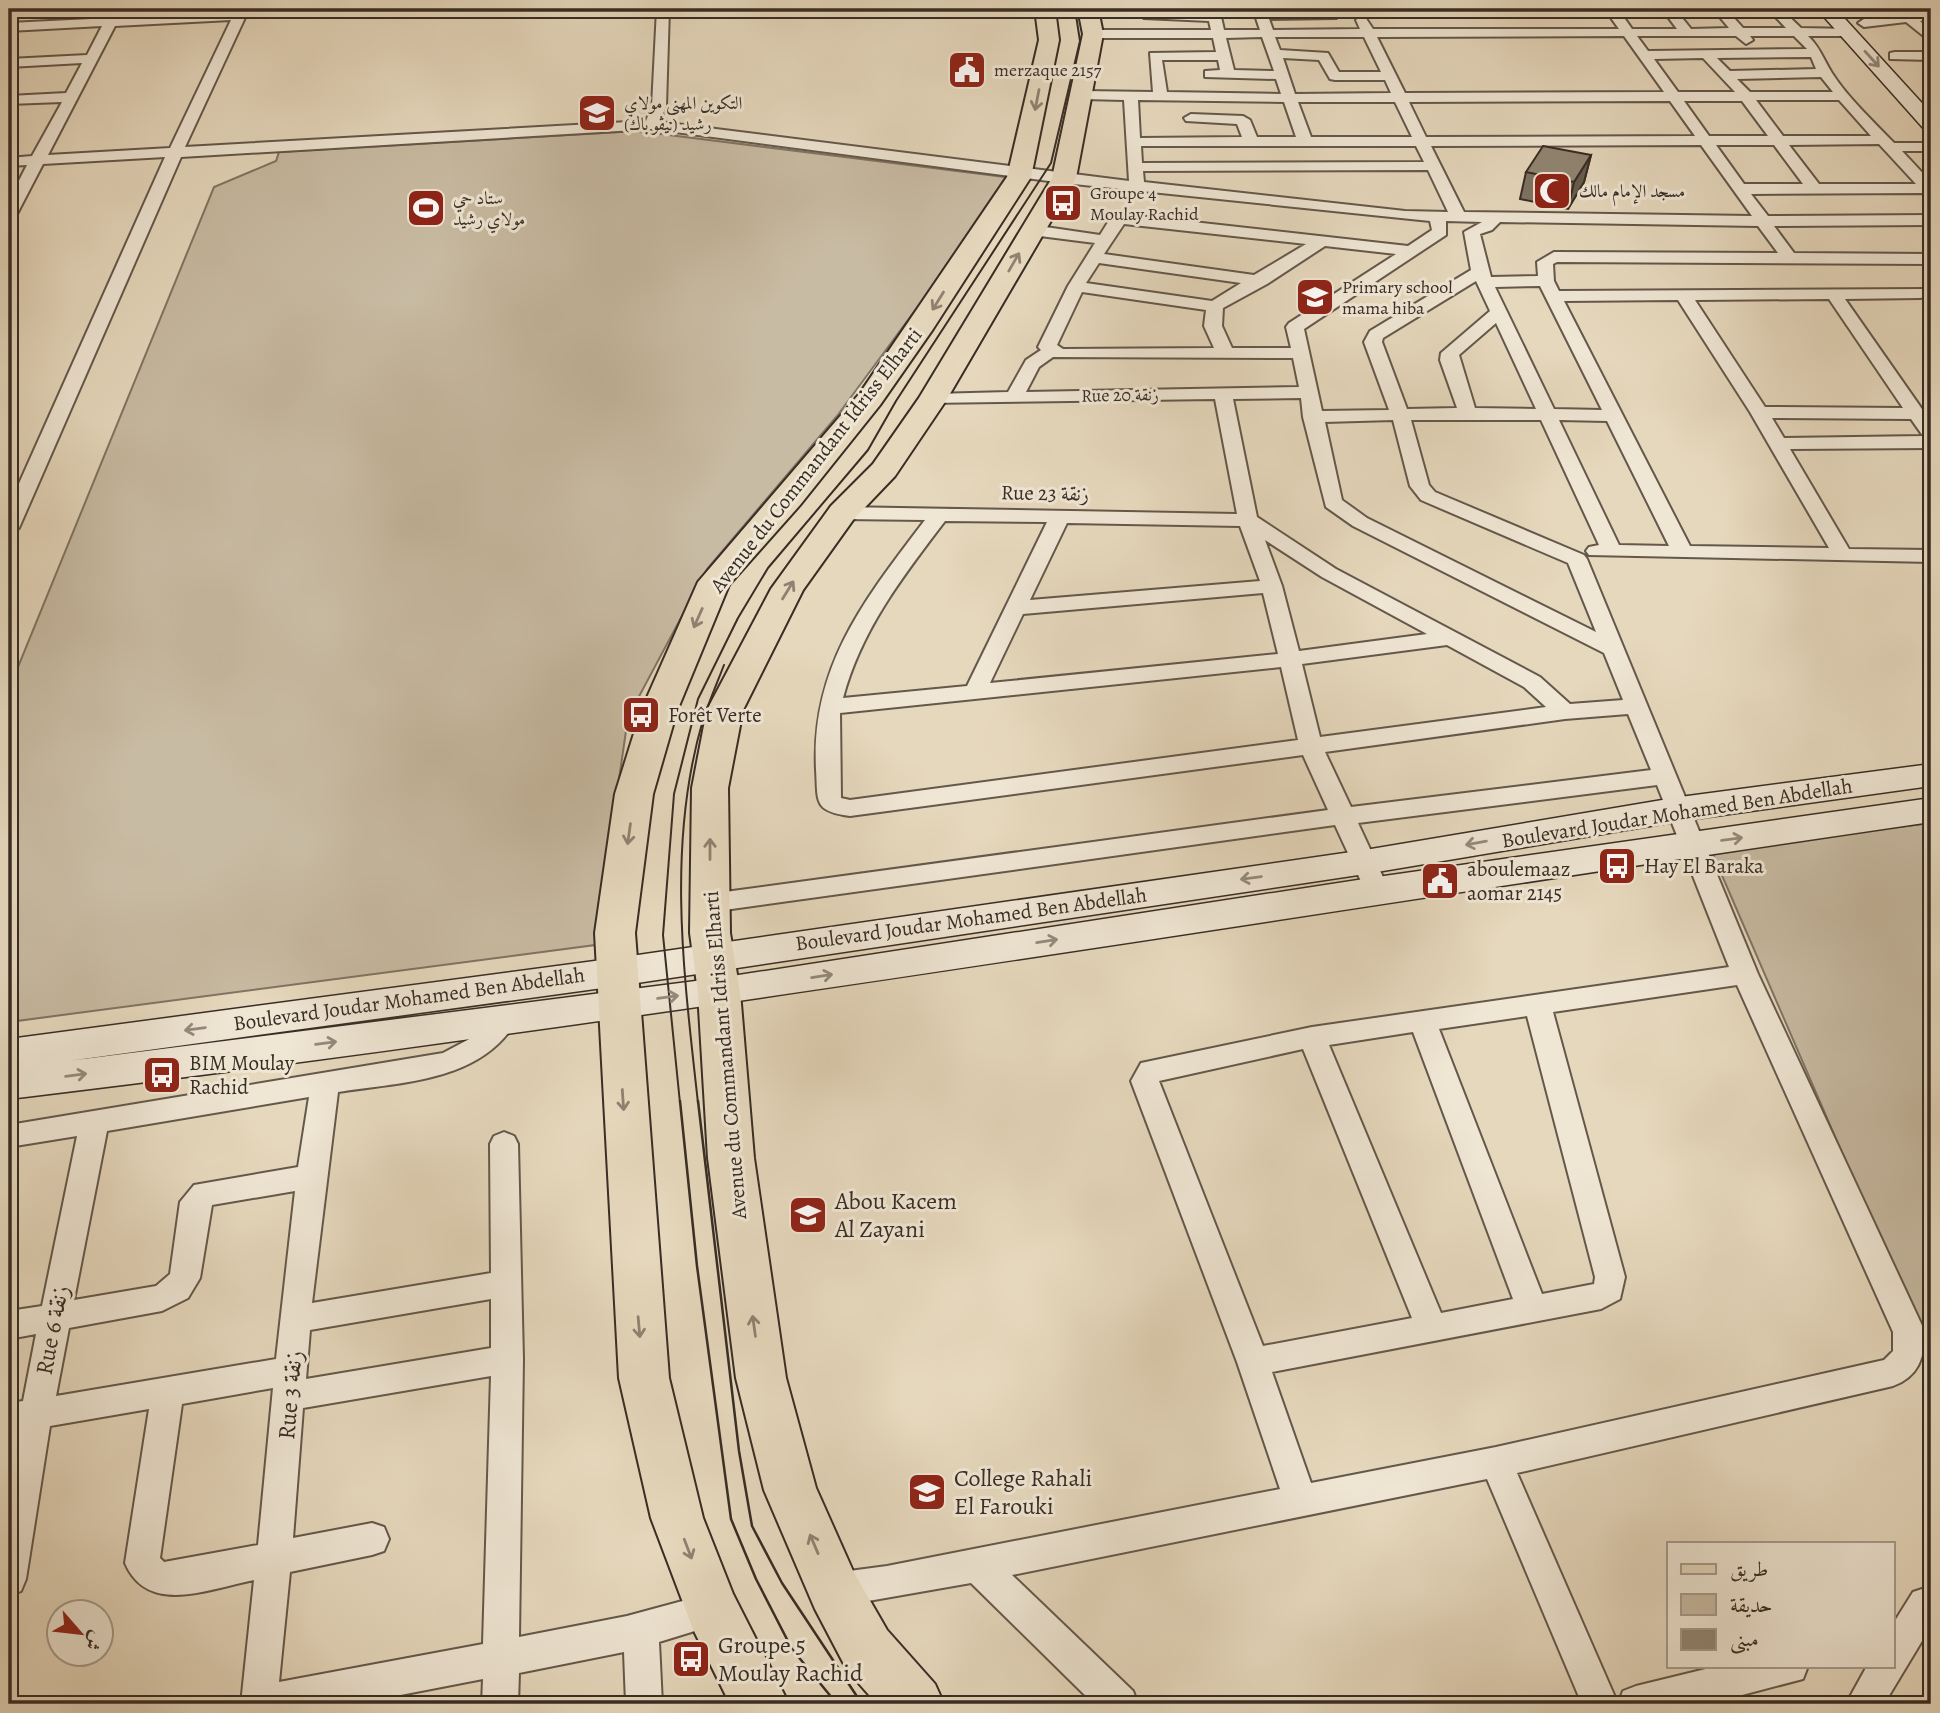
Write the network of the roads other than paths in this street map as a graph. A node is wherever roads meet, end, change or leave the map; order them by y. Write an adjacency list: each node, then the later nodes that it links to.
1 (663, 9): 62 (street)
2 (1045, 9): 79 (main road, Avenue du Commandant Idriss Elharti, one-way to 79)
3 (1141, 9): 26 (street)
4 (1668, 9): 23 (street)
5 (1719, 9): 24 (street)
6 (1774, 9): 25 (street)
7 (1826, 9): 19 (main road)
8 (1480, 10): 9 (street); 12 (street)
9 (1529, 10): 10 (street)
10 (1612, 10): 28 (street)
11 (1357, 11): 12 (street); 27 (street)
12 (1431, 11)
13 (242, 12): 20 (street); 73 (street)
14 (1260, 12): 15 (street); 29 (street)
15 (1307, 12): 16 (street)
16 (1336, 14)
17 (1931, 16): 18 (street)
18 (1909, 18): 19 (street); 30 (street)
19 (1854, 21): 25 (street); 39 (main road); 63 (main road, one-way to 63)
20 (111, 22): 22 (street); 40 (street)
21 (1091, 22): 26 (street); 49 (main road, Avenue du Commandant Idriss Elharti)
22 (9, 27)
23 (1688, 33): 24 (street); 28 (street)
24 (1741, 33): 25 (street); 32 (street)
25 (1797, 33): 31 (street)
26 (1217, 34): 29 (street); 37 (street)
27 (1368, 34): 28 (street); 29 (street); 48 (street)
28 (1628, 34): 35 (street)
29 (1268, 35): 33 (street)
30 (1931, 38)
31 (1816, 52): 32 (street); 42 (street)
32 (1758, 53): 34 (street)
33 (1274, 54): 46 (street); 48 (street)
34 (1706, 54): 35 (street); 47 (street)
35 (1643, 55): 50 (street)
36 (1207, 56): 37 (street); 43 (street); 53 (street)
37 (1223, 56): 45 (street)
38 (1931, 56): 39 (street)
39 (1895, 57): 44 (main road)
40 (92, 59): 41 (street); 56 (street)
41 (9, 63)
42 (1825, 73): 47 (street); 55 (street)
43 (1210, 74): 45 (street); 58 (street)
44 (1911, 74)
45 (1228, 75): 46 (street)
46 (1280, 75): 59 (street)
47 (1726, 75): 51 (street)
48 (1390, 76): 54 (street)
49 (1083, 95): 52 (street); 80 (main road, Avenue du Commandant Idriss Elharti)
50 (1672, 95): 51 (street); 54 (street); 64 (street)
51 (1745, 95): 55 (street); 65 (street)
52 (1131, 96): 53 (street); 66 (street)
53 (1161, 96): 57 (street)
54 (1400, 96): 59 (street); 70 (street)
55 (1843, 96): 71 (street)
56 (70, 97): 60 (street); 74 (street)
57 (1186, 97): 58 (street); 61 (street)
58 (1216, 97): 59 (street)
59 (1287, 99): 69 (street)
60 (9, 100)
61 (1191, 118): 67 (street); 68 (street)
62 (652, 125): 73 (street); 79 (street)
63 (1931, 125)
64 (1705, 140): 65 (street); 70 (street); 83 (street)
65 (1777, 140): 71 (street); 84 (street)
66 (1133, 142): 67 (street); 77 (street)
67 (1197, 142): 68 (street); 78 (street)
68 (1251, 142): 69 (street)
69 (1310, 142): 70 (street); 81 (street)
70 (1423, 142): 76 (street)
71 (1884, 144): 72 (street); 85 (street)
72 (1931, 147)
73 (176, 152): 74 (street); 133 (street)
74 (38, 160): 75 (street); 87 (street)
75 (9, 162)
76 (1435, 166): 81 (street); 88 (street)
77 (1135, 167): 78 (street); 82 (street)
78 (1198, 167): 81 (street)
79 (1021, 172): 80 (street); 159 (main road, Avenue du Commandant Idriss Elharti, one-way to 159)
80 (1064, 178): 82 (street); 93 (main road, Avenue du Commandant Idriss Elharti)
81 (1318, 180): 86 (street)
82 (1137, 185): 86 (street)
83 (1741, 188): 84 (street); 91 (street)
84 (1814, 188): 85 (street)
85 (1930, 189)
86 (1322, 207): 92 (street)
87 (9, 214)
88 (1459, 218): 89 (street); 92 (street)
89 (1495, 218): 91 (street); 94 (street)
90 (1931, 220): 91 (street)
91 (1765, 221): 101 (street)
92 (1438, 225): 94 (street); 97 (street)
93 (1032, 230): 96 (street); 118 (main road, Avenue du Commandant Idriss Elharti, one-way to 93)
94 (1472, 232): 102 (street)
95 (1325, 239): 96 (street); 97 (street); 103 (street)
96 (1104, 240): 98 (street)
97 (1407, 250): 114 (street)
98 (1094, 257): 103 (street); 104 (street)
99 (1894, 259): 100 (street); 101 (street); 107 (street)
100 (1931, 259)
101 (1791, 260): 105 (street)
102 (1482, 277): 105 (street); 111 (street); 121 (street)
103 (1261, 281): 109 (street)
104 (1076, 286): 109 (street); 112 (street)
105 (1550, 288): 108 (street); 124 (street)
106 (1833, 293): 107 (street); 108 (street); 123 (street)
107 (1920, 293): 110 (street)
108 (1683, 295): 119 (street)
109 (1215, 306): 113 (street)
110 (1931, 307)
111 (1499, 312): 120 (street); 122 (street)
112 (1051, 351): 113 (street); 117 (street)
113 (1225, 352): 114 (street)
114 (1300, 353): 115 (street)
115 (1308, 392): 116 (street, Rue 20 زنقة); 125 (street)
116 (1223, 393): 117 (street, Rue 20 زنقة); 132 (street)
117 (1014, 397): 118 (street, Rue 20 زنقة)
118 (933, 399): 129 (main road, Avenue du Commandant Idriss Elharti)
119 (1759, 412): 123 (street); 128 (street)
120 (1468, 413): 121 (street); 122 (street)
121 (1400, 414): 125 (street); 138 (street)
122 (1548, 414): 124 (street); 134 (street)
123 (1917, 414): 126 (street)
124 (1615, 416): 135 (street)
125 (1312, 417): 142 (street)
126 (1931, 435)
127 (1931, 442): 128 (street)
128 (1778, 444): 136 (street)
129 (842, 513): 130 (street, Rue 23 زنقة); 156 (main road, Avenue du Commandant Idriss Elharti, one-way to 129)
130 (940, 514): 131 (street, Rue 23 زنقة); 146 (street)
131 (1060, 516): 132 (street, Rue 23 زنقة); 140 (street)
132 (1248, 520): 139 (street); 141 (street)
133 (9, 528)
134 (1611, 549): 135 (street); 138 (street)
135 (1682, 551): 136 (street)
136 (1843, 555): 137 (street)
137 (1931, 556)
138 (1577, 559): 142 (street)
139 (1272, 586): 140 (street); 143 (street)
140 (1015, 608): 144 (street)
141 (1450, 638): 143 (street); 147 (street)
142 (1615, 650): 145 (street)
143 (1291, 659): 144 (street); 148 (street)
144 (974, 694): 146 (street)
145 (1639, 706): 147 (street); 150 (street)
146 (829, 707): 148 (street)
147 (1565, 712): 148 (street)
148 (1311, 747): 153 (street)
149 (1931, 775): 151 (main road, Boulevard Joudar Mohamed Ben Abdellah)
150 (1667, 776): 151 (street); 153 (street)
151 (1680, 808): 154 (street); 155 (main road, Boulevard Joudar Mohamed Ben Abdellah, one-way to 155)
152 (1931, 810): 154 (main road, Boulevard Joudar Mohamed Ben Abdellah, one-way to 152)
153 (1345, 816): 155 (street); 156 (street)
154 (1694, 844): 155 (main road, Boulevard Joudar Mohamed Ben Abdellah); 158 (street)
155 (1371, 876): 157 (main road, Boulevard Joudar Mohamed Ben Abdellah)
156 (710, 903): 157 (main road, Avenue du Commandant Idriss Elharti)
157 (715, 974): 159 (main road, Boulevard Joudar Mohamed Ben Abdellah); 189 (main road, Avenue du Commandant Idriss Elharti, one-way to 157)
158 (1745, 974): 160 (street); 177 (street)
159 (617, 988): 161 (main road, Boulevard Joudar Mohamed Ben Abdellah); 164 (main road, Boulevard Joudar Mohamed Ben Abdellah, one-way to 164); 191 (main road, Avenue du Commandant Idriss Elharti, one-way to 191)
160 (1537, 1002): 162 (street); 172 (street)
161 (505, 1018): 165 (main road, Boulevard Joudar Mohamed Ben Abdellah, one-way to 161); 166 (street)
162 (1422, 1020): 163 (street); 172 (street)
163 (1312, 1037): 176 (street); 179 (street)
164 (9, 1054)
165 (9, 1084)
166 (325, 1086): 167 (street); 170 (street, Rue 3 زنقة)
167 (94, 1124): 168 (street); 173 (street, Rue 6 زنقة)
168 (9, 1136)
169 (504, 1144): 171 (street)
170 (310, 1177): 173 (street); 174 (street, Rue 3 زنقة)
171 (506, 1283): 174 (street); 178 (street)
172 (1532, 1308): 176 (street)
173 (54, 1316): 175 (street); 182 (street, Rue 6 زنقة)
174 (296, 1319): 180 (street, Rue 3 زنقة)
175 (9, 1325)
176 (1432, 1327): 179 (street)
177 (1920, 1335): 183 (street)
178 (507, 1359): 180 (street); 194 (street)
179 (1253, 1362): 184 (street)
180 (291, 1383): 181 (street); 186 (street, Rue 3 زنقة)
181 (168, 1391): 182 (street); 186 (street)
182 (22, 1416): 188 (street, Rue 6 زنقة)
183 (1496, 1462): 184 (street); 203 (street)
184 (1301, 1501): 187 (street)
185 (372, 1539): 186 (street)
186 (276, 1558): 197 (street, Rue 3 زنقة)
187 (977, 1565): 189 (street); 202 (street)
188 (9, 1579)
189 (834, 1590): 201 (main road, Avenue du Commandant Idriss Elharti)
190 (1931, 1603): 193 (street)
191 (712, 1611): 192 (street); 200 (main road, Avenue du Commandant Idriss Elharti)
192 (641, 1631): 194 (street); 199 (street)
193 (1895, 1652)
194 (499, 1657): 197 (street); 198 (street)
195 (1782, 1668): 204 (street)
196 (1885, 1668): 205 (street)
197 (260, 1704)
198 (500, 1704)
199 (645, 1704)
200 (760, 1704)
201 (915, 1704)
202 (1120, 1704)
203 (1600, 1704)
204 (1636, 1704)
205 (1864, 1704)

